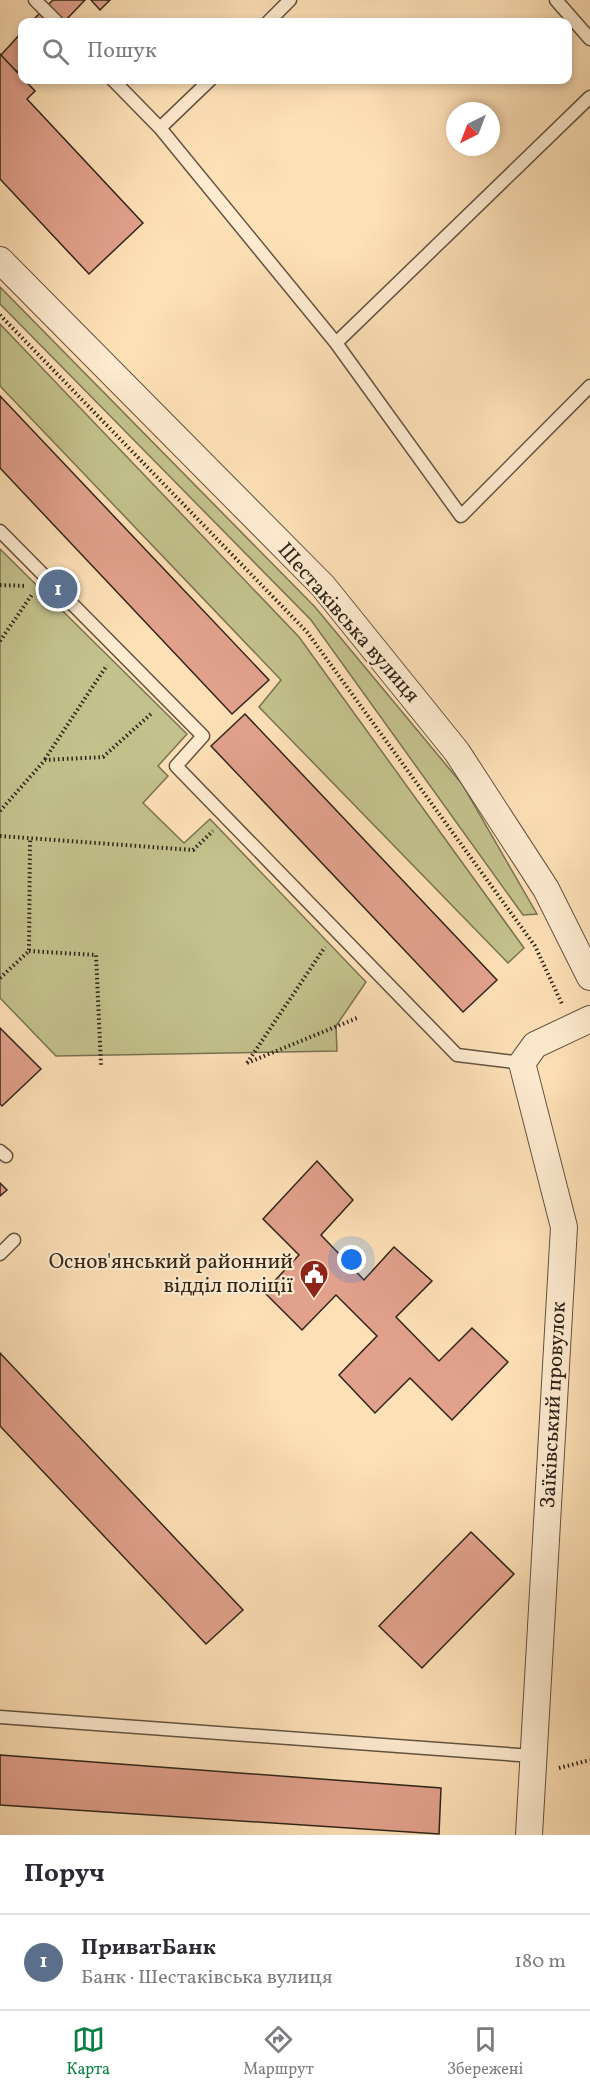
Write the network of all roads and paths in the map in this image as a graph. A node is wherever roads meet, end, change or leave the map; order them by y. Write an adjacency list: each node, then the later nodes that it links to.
1 (35, 0): 4 (lane)
2 (291, 0): 5 (lane)
3 (556, 0): 6 (lane)
4 (53, 18)
5 (272, 18)
6 (572, 18)
7 (572, 18): 8 (lane)
8 (590, 39)
9 (117, 84): 12 (lane)
10 (206, 84): 12 (lane)
11 (590, 97): 15 (lane)
12 (160, 128): 15 (lane)
13 (0, 260): 31 (street, Шестаківська вулиця)
14 (0, 315): 34 (path)
15 (336, 344): 16 (lane)
16 (590, 386)
17 (0, 531): 22 (lane)
18 (0, 585): 19 (path)
19 (28, 586)
20 (38, 586): 21 (path)
21 (0, 641)
22 (117, 649): 23 (lane); 24 (path)
23 (166, 699): 24 (path); 26 (lane)
24 (45, 760): 25 (path)
25 (0, 811)
26 (227, 818): 28 (path); 29 (lane)
27 (0, 836): 28 (path)
28 (30, 838): 30 (path)
29 (336, 930): 33 (path); 35 (lane)
30 (29, 951): 32 (path); 36 (path)
31 (590, 977)
32 (0, 978)
33 (357, 1018)
34 (581, 1023): 35 (street)
35 (522, 1063): 40 (street, Заїківський провулок)
36 (101, 1065)
37 (14, 1240): 38 (lane)
38 (0, 1254)
39 (0, 1717): 40 (lane)
40 (534, 1756): 41 (street, Заїківський провулок)
41 (529, 1835)

